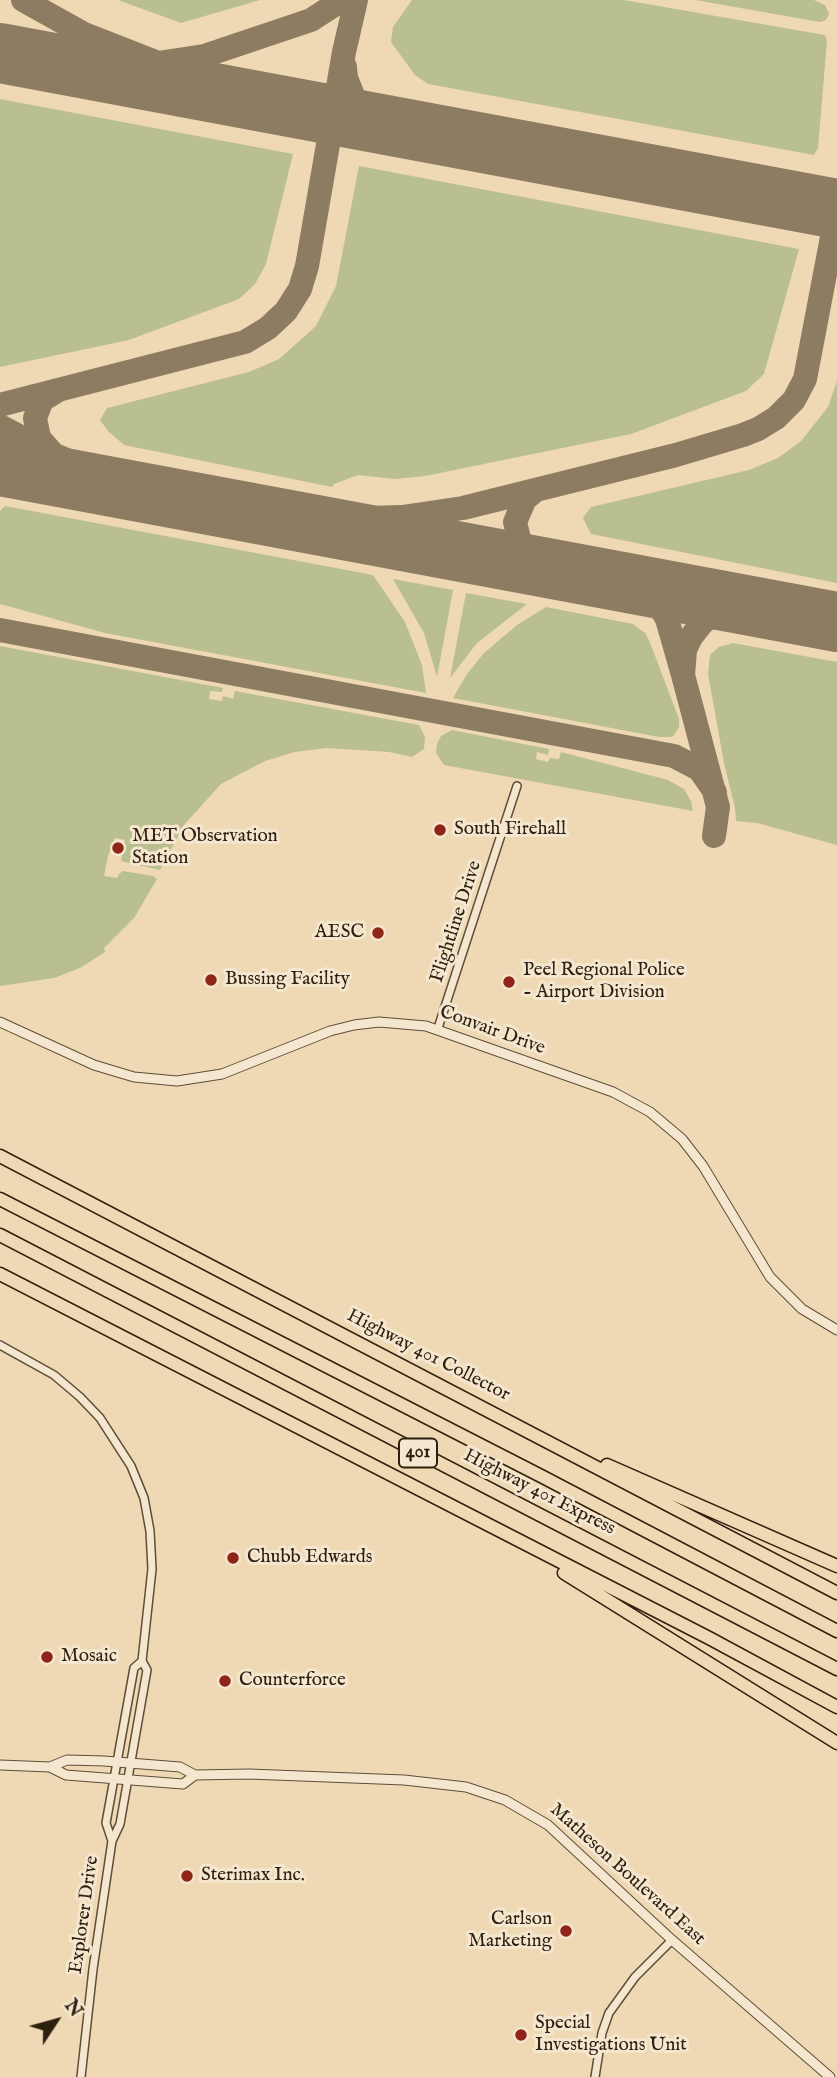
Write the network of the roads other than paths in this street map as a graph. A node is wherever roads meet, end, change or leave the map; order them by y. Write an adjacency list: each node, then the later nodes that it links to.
1 (517, 786): 3 (street, Flightline Drive)
2 (0, 1023): 3 (street, Convair Drive)
3 (438, 1028): 8 (street, Convair Drive)
4 (0, 1156): 10 (highway, Highway 401 Collector)
5 (0, 1199): 14 (highway, Highway 401 Express / 401)
6 (0, 1235): 16 (highway, Highway 401 Express / 401)
7 (0, 1274): 11 (highway, 401)
8 (837, 1330)
9 (0, 1345): 15 (street, Explorer Drive)
10 (539, 1436): 12 (highway); 13 (highway, Highway 401 Collector)
11 (511, 1538): 17 (highway, 401); 18 (highway)
12 (837, 1566)
13 (837, 1593)
14 (837, 1631)
15 (142, 1661): 19 (street, Explorer Drive); 20 (street, Explorer Drive)
16 (837, 1669)
17 (837, 1707)
18 (837, 1742)
19 (117, 1763): 20 (street, Matheson Boulevard East); 22 (street, Matheson Boulevard East); 24 (street, Explorer Drive)
20 (131, 1764): 23 (street, Matheson Boulevard East); 25 (street, Explorer Drive)
21 (0, 1765): 22 (street, Matheson Boulevard East)
22 (50, 1767): 24 (street, Matheson Boulevard East)
23 (195, 1776): 25 (street, Matheson Boulevard East); 27 (street, Matheson Boulevard East)
24 (114, 1778): 25 (street, Matheson Boulevard East); 26 (street, Explorer Drive)
25 (129, 1780): 26 (street, Explorer Drive)
26 (112, 1841): 28 (street, Explorer Drive)
27 (672, 1940): 29 (street); 30 (street, Matheson Boulevard East)
28 (81, 2077)
29 (594, 2077)
30 (830, 2077)

